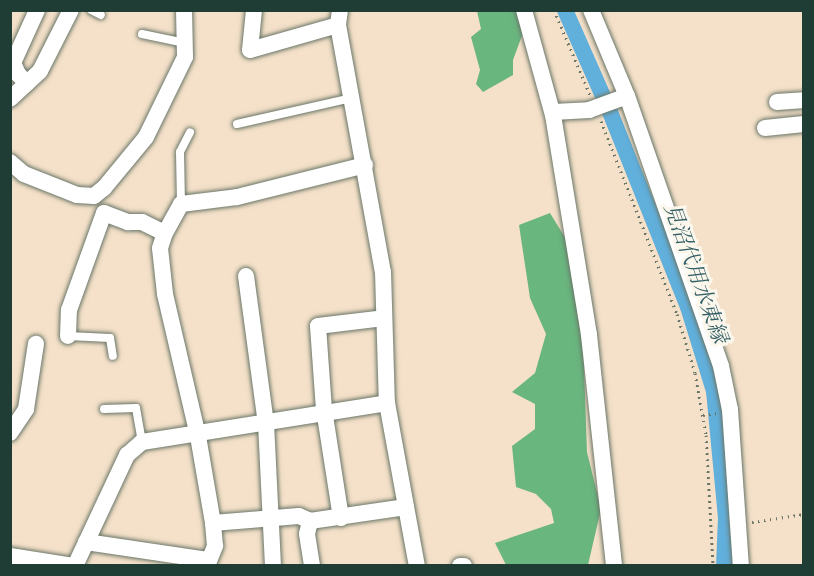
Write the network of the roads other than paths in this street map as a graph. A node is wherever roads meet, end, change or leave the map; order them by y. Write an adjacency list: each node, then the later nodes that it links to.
1 (37, 10): 12 (street)
2 (71, 10): 13 (street)
3 (91, 10): 8 (lane)
4 (184, 10): 11 (street)
5 (254, 10): 9 (street)
6 (524, 10): 19 (street)
7 (591, 10): 15 (street)
8 (101, 15)
9 (339, 18): 14 (street)
10 (142, 34): 11 (lane)
11 (188, 43): 26 (street)
12 (14, 52): 13 (street)
13 (27, 82): 16 (street)
14 (351, 98): 20 (lane); 25 (street)
15 (622, 98): 19 (street); 55 (street)
16 (10, 99)
17 (804, 100): 18 (street)
18 (777, 102)
19 (553, 112): 54 (street)
20 (237, 124)
21 (804, 124): 22 (street)
22 (765, 128)
23 (190, 132): 27 (lane)
24 (10, 162): 26 (street)
25 (365, 165): 27 (street); 31 (street)
26 (94, 196): 28 (street)
27 (181, 204): 29 (street)
28 (142, 222): 29 (street); 32 (street)
29 (165, 233): 40 (street)
30 (246, 276): 38 (street)
31 (384, 318): 35 (street); 37 (street)
32 (68, 336): 34 (lane)
33 (36, 344): 39 (street)
34 (113, 356)
35 (387, 403): 37 (street); 42 (street)
36 (104, 409): 41 (lane)
37 (324, 410): 38 (street); 44 (street)
38 (266, 423): 40 (street); 43 (street)
39 (10, 433)
40 (198, 436): 41 (street); 46 (street)
41 (142, 442): 47 (street)
42 (406, 507): 44 (street); 53 (street)
43 (272, 518): 45 (street); 46 (street); 51 (street)
44 (341, 518): 45 (street)
45 (310, 520): 52 (street)
46 (213, 523): 49 (street)
47 (86, 542): 49 (street); 50 (street)
48 (10, 556): 50 (street)
49 (207, 563)
50 (74, 566)
51 (273, 566)
52 (312, 566)
53 (417, 566)
54 (614, 566)
55 (741, 566)

